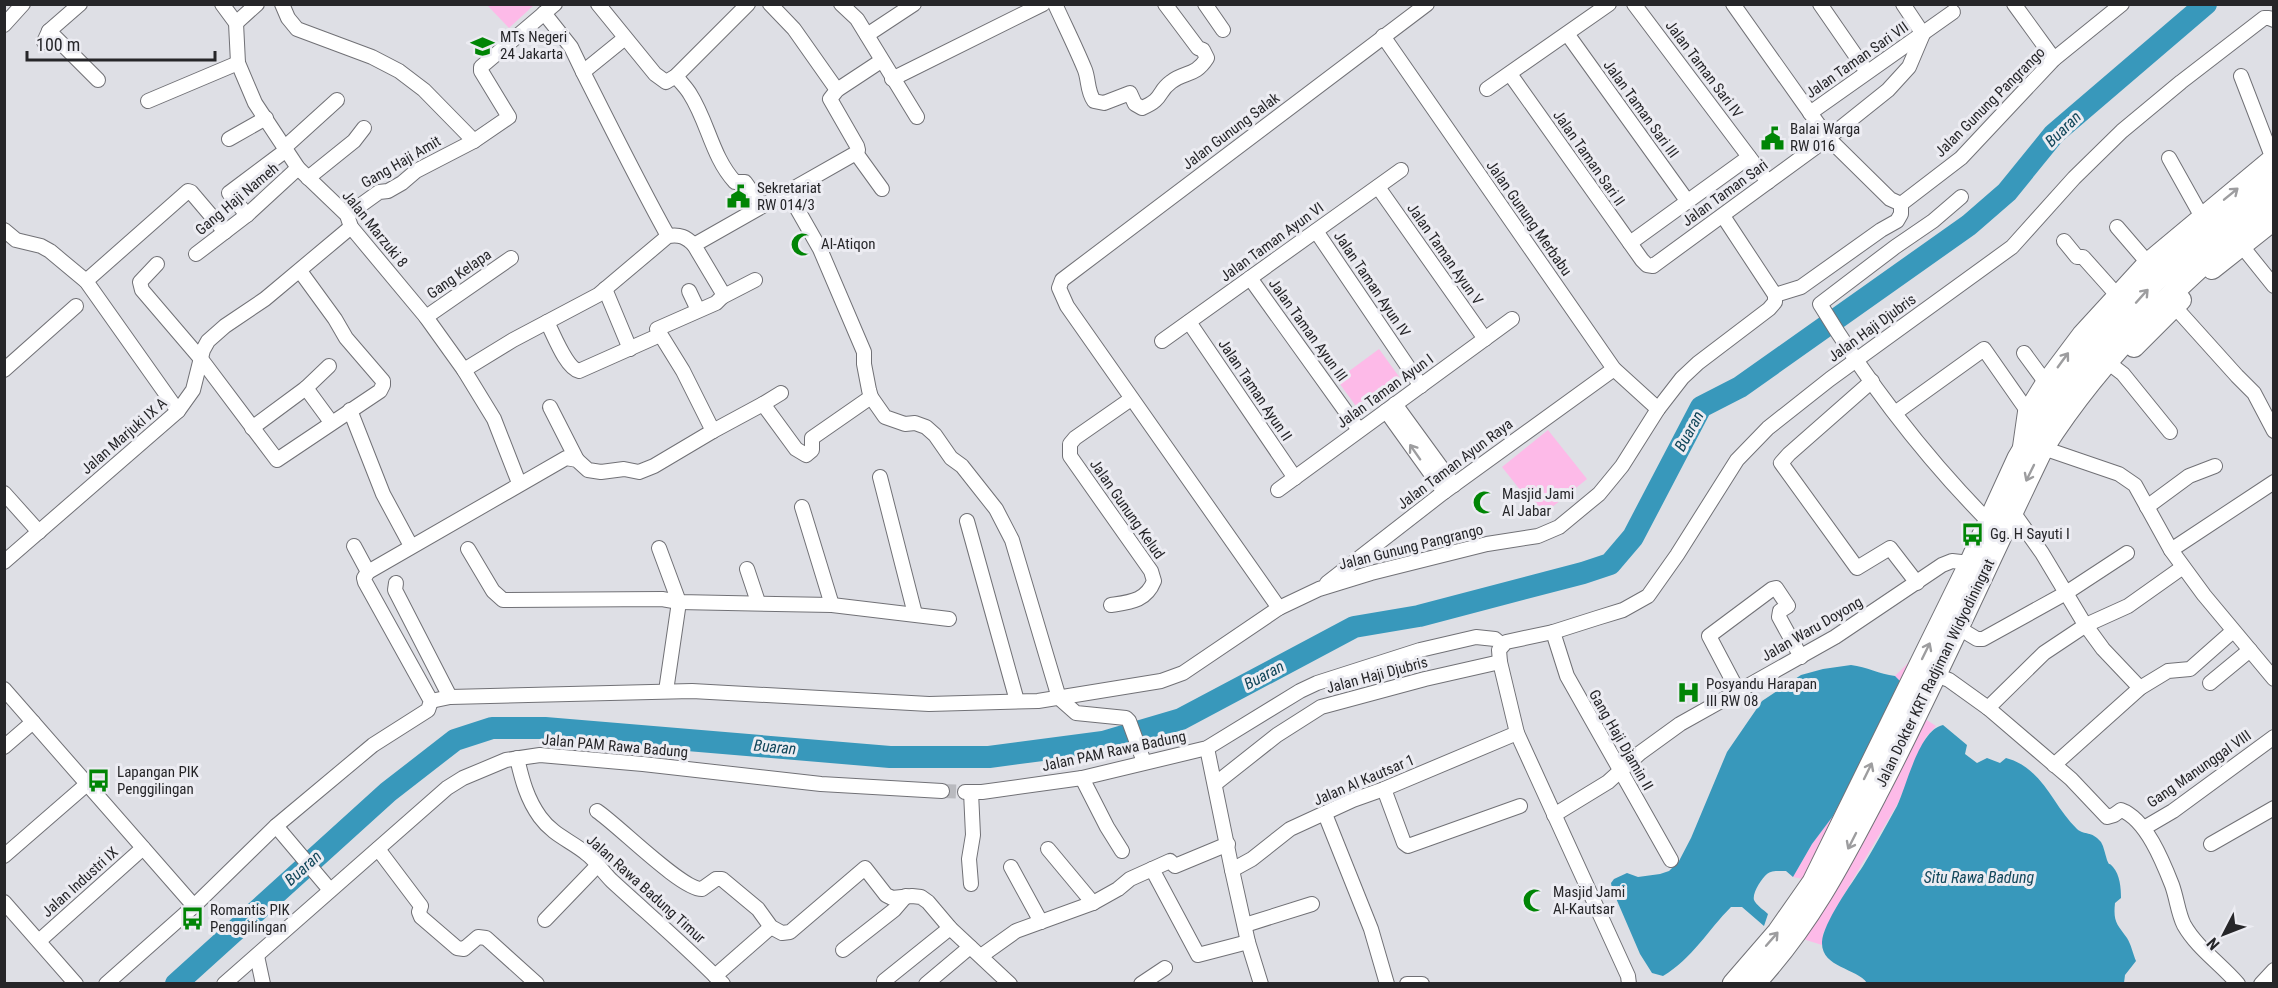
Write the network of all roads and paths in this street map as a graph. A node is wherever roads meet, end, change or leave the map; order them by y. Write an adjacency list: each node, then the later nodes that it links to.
1 (23, 4): 27 (street)
2 (80, 4): 43 (street)
3 (222, 4): 26 (street)
4 (257, 4): 26 (street)
5 (282, 4): 54 (street)
6 (598, 4): 33 (street)
7 (748, 4): 40 (street)
8 (770, 4): 45 (street)
9 (841, 4): 30 (street)
10 (914, 4): 30 (street)
11 (1044, 4): 42 (street)
12 (1054, 4): 13 (street)
13 (1166, 4)
14 (1205, 4): 28 (street)
15 (1427, 4): 32 (street, Jalan Gunung Salak)
16 (1609, 4): 31 (street)
17 (1635, 4): 57 (street, Jalan Taman Sari IV)
18 (1733, 4): 48 (street)
19 (1820, 4): 38 (street)
20 (1903, 4): 29 (street, Jalan Taman Sari VII)
21 (2014, 4): 34 (street)
22 (2122, 4): 34 (street, Jalan Gunung Pangrango)
23 (550, 9): 37 (street); 54 (street, Gang Haji Amit)
24 (1953, 12): 29 (street, Jalan Taman Sari VII)
25 (2274, 20): 114 (street, Jalan Haji Djubris)
26 (236, 23): 36 (street, Jalan Marzuki 8)
27 (4, 25)
28 (1223, 30)
29 (1923, 34): 38 (street, Jalan Taman Sari VII); 52 (street, Jalan Taman Sari)
30 (867, 35): 35 (street)
31 (1568, 35): 39 (street); 69 (street, Jalan Taman Sari III)
32 (1383, 36): 118 (street, Jalan Gunung Merbabu); 127 (street, Jalan Gunung Salak)
33 (625, 38): 37 (street); 40 (street)
34 (2054, 59): 71 (street, Jalan Gunung Pangrango)
35 (881, 61): 42 (street); 45 (street)
36 (238, 63): 47 (street); 50 (street, Jalan Marzuki 8)
37 (583, 72): 82 (street)
38 (1867, 72): 48 (street, Jalan Taman Sari VII)
39 (1510, 74): 44 (street); 84 (street, Jalan Taman Sari II)
40 (676, 76): 72 (street)
41 (2241, 76): 59 (street)
42 (892, 79): 49 (street)
43 (99, 80)
44 (1486, 89)
45 (837, 90): 56 (street)
46 (337, 100): 55 (street)
47 (148, 101)
48 (1810, 113): 52 (street)
49 (917, 117)
50 (266, 118): 53 (street); 55 (street, Jalan Marzuki 8)
51 (364, 128): 62 (street)
52 (1828, 138): 63 (street, Jalan Taman Sari); 71 (street)
53 (229, 140)
54 (474, 141): 77 (street, Gang Haji Amit)
55 (284, 150): 60 (street, Jalan Marzuki 8); 73 (street)
56 (856, 153): 66 (street); 67 (street)
57 (1749, 157): 63 (street, Jalan Taman Sari IV); 69 (street)
58 (2169, 158): 75 (street)
59 (2273, 159): 75 (street, Jalan Dokter KRT Radjiman Widyodiningrat, one-way to 59)
60 (298, 168): 62 (street, Jalan Marzuki 8); 73 (street, Gang Haji Nameh)
61 (1401, 170): 65 (street, Jalan Taman Ayun VI)
62 (308, 178): 77 (street, Jalan Marzuki 8)
63 (1768, 182): 74 (street, Jalan Taman Sari)
64 (2274, 183): 143 (main road, Jalan Dokter KRT Radjiman Widyodiningrat, one-way to 64)
65 (1378, 187): 80 (street, Jalan Taman Ayun VI); 110 (street, Jalan Taman Ayun V)
66 (882, 189)
67 (787, 191): 72 (street); 126 (street)
68 (1961, 197): 114 (street)
69 (1688, 202): 84 (street)
70 (2274, 202): 136 (main road, Jalan Dokter KRT Radjiman Widyodiningrat)
71 (1901, 204): 99 (street)
72 (762, 206): 86 (street)
73 (247, 215): 81 (street, Gang Haji Nameh)
74 (1723, 216): 89 (street, Jalan Taman Sari); 99 (street)
75 (2202, 217): 90 (street, Jalan Dokter KRT Radjiman Widyodiningrat)
76 (2274, 220): 85 (street, Jalan Dokter KRT Radjiman Widyodiningrat)
77 (349, 221): 92 (street, Jalan Marjuki IX A); 105 (street, Jalan Marzuki 8)
78 (2117, 227): 90 (street)
79 (4, 230): 95 (street)
80 (1316, 231): 93 (street, Jalan Taman Ayun VI); 123 (street, Jalan Taman Ayun IV)
81 (225, 232): 87 (street, Gang Haji Nameh); 95 (street)
82 (668, 236): 86 (street); 97 (street)
83 (2064, 241): 100 (street)
84 (1630, 243): 89 (street, Jalan Taman Sari II)
85 (2241, 245): 96 (street); 103 (street, Jalan Dokter KRT Radjiman Widyodiningrat)
86 (694, 246): 101 (street)
87 (196, 254)
88 (511, 258): 105 (street, Gang Kelapa)
89 (1642, 260)
90 (2148, 263): 100 (street, Jalan Dokter KRT Radjiman Widyodiningrat)
91 (157, 264): 115 (street)
92 (300, 271): 115 (street, Jalan Marjuki IX A); 132 (street)
93 (1250, 278): 108 (street, Jalan Taman Ayun VI); 139 (street, Jalan Taman Ayun III)
94 (755, 280): 101 (street)
95 (86, 281): 133 (street)
96 (2274, 286)
97 (605, 289): 107 (street); 112 (street)
98 (689, 291): 104 (street)
99 (1775, 295): 131 (street, Jalan Gunung Pangrango)
100 (2117, 296): 122 (street, Jalan Dokter KRT Radjiman Widyodiningrat, one-way to 100)
101 (722, 297): 104 (street)
102 (76, 306): 119 (street)
103 (2174, 306): 117 (street, Jalan Dokter KRT Radjiman Widyodiningrat); 141 (street)
104 (698, 310): 109 (street)
105 (426, 317): 120 (street, Jalan Marzuki 8)
106 (1512, 319): 110 (street, Jalan Taman Ayun I)
107 (547, 322): 112 (street); 120 (street)
108 (1189, 322): 111 (street, Jalan Taman Ayun VI); 147 (street, Jalan Taman Ayun II)
109 (660, 335): 112 (street); 140 (street)
110 (1485, 339): 123 (street, Jalan Taman Ayun I)
111 (1162, 341)
112 (630, 349)
113 (2024, 353): 122 (street)
114 (1853, 356): 121 (street); 184 (street, Jalan Haji Djubris)
115 (201, 359): 133 (street, Jalan Marjuki IX A); 138 (street)
116 (329, 366): 124 (street)
117 (2114, 367): 136 (street, Jalan Dokter KRT Radjiman Widyodiningrat); 142 (street)
118 (1614, 369): 131 (street, Jalan Gunung Merbabu); 151 (street, Jalan Taman Ayun Raya)
119 (4, 370)
120 (464, 370): 149 (street, Jalan Marzuki 8)
121 (1872, 381): 135 (street); 171 (street)
122 (2046, 382): 134 (street, Jalan Dokter KRT Radjiman Widyodiningrat)
123 (1421, 386): 130 (street, Jalan Taman Ayun I)
124 (306, 388): 137 (street); 138 (street)
125 (781, 393): 128 (street)
126 (871, 397): 128 (street); 196 (street)
127 (1131, 399): 177 (street, Jalan Gunung Kelud); 178 (street)
128 (762, 404): 140 (street)
129 (550, 407): 144 (street)
130 (1391, 408): 139 (street, Jalan Taman Ayun I); 151 (street)
131 (1658, 409): 172 (street, Jalan Gunung Pangrango)
132 (350, 410): 137 (street); 160 (street)
133 (178, 411): 158 (street, Jalan Marjuki IX A)
134 (2028, 412): 135 (street); 143 (street, Jalan Dokter KRT Radjiman Widyodiningrat)
135 (1895, 413): 157 (street)
136 (2064, 415): 143 (main road, Jalan Dokter KRT Radjiman Widyodiningrat)
137 (331, 422): 138 (street)
138 (252, 428)
139 (1359, 430): 147 (street, Jalan Taman Ayun I)
140 (713, 431): 144 (street)
141 (2274, 431)
142 (2170, 432)
143 (2033, 449): 154 (street); 155 (main road, Jalan Dokter KRT Radjiman Widyodiningrat, one-way to 155); 157 (main road, Jalan Dokter KRT Radjiman Widyodiningrat)
144 (577, 460): 149 (street)
145 (2215, 466): 154 (street)
146 (880, 477): 179 (street)
147 (1294, 478): 150 (street, Jalan Taman Ayun I)
148 (2274, 482): 163 (street)
149 (519, 483): 160 (street)
150 (1278, 489)
151 (1449, 489): 172 (street, Jalan Taman Ayun Raya)
152 (4, 493): 158 (street)
153 (802, 507): 176 (street)
154 (2147, 507): 163 (street)
155 (2013, 512): 173 (street); 182 (main road, Jalan Dokter KRT Radjiman Widyodiningrat)
156 (967, 521): 198 (street)
157 (1989, 522): 166 (main road, Jalan Dokter KRT Radjiman Widyodiningrat)
158 (39, 532): 165 (street, Jalan Marjuki IX A)
159 (354, 546): 169 (street)
160 (411, 546): 169 (street)
161 (659, 548): 174 (street)
162 (468, 549): 174 (street)
163 (2171, 550): 167 (street)
164 (2127, 553): 173 (street)
165 (4, 562)
166 (1970, 563): 171 (street, Jalan Waru Doyong); 268 (main road, Jalan Dokter KRT Radjiman Widyodiningrat, one-way to 166)
167 (2183, 567): 181 (street); 183 (street)
168 (747, 569): 175 (street)
169 (368, 572): 197 (street)
170 (396, 583): 195 (street)
171 (1917, 583): 187 (street, Jalan Waru Doyong)
172 (1319, 589): 178 (street, Jalan Gunung Pangrango)
173 (2066, 593): 181 (street); 182 (street)
174 (679, 602): 175 (street); 193 (street)
175 (758, 602): 176 (street)
176 (832, 605): 179 (street)
177 (1111, 605)
178 (1279, 608): 196 (street, Jalan Gunung Pangrango)
179 (915, 614): 180 (street)
180 (949, 619)
181 (2086, 625): 191 (street); 199 (street)
182 (1957, 627): 188 (main road, Jalan Dokter KRT Radjiman Widyodiningrat)
183 (2233, 631): 185 (street); 191 (street)
184 (1553, 632): 186 (street, Jalan Haji Djubris); 208 (street, Gang Haji Djamin II)
185 (2250, 650): 189 (street); 190 (street)
186 (1500, 653): 201 (street); 204 (street); 211 (street, Jalan Haji Djubris)
187 (1801, 657): 194 (street, Jalan Waru Doyong); 194 (street)
188 (1936, 675): 199 (street); 269 (main road, Jalan Dokter KRT Radjiman Widyodiningrat, one-way to 269)
189 (2274, 679)
190 (2210, 682)
191 (2140, 688): 207 (street)
192 (4, 689): 200 (street)
193 (666, 691): 195 (street, Jalan Gunung Pangrango); 198 (street, Jalan Gunung Pangrango)
194 (1738, 691): 208 (street, Jalan Waru Doyong)
195 (450, 697): 197 (street, Jalan Gunung Pangrango)
196 (1059, 698): 198 (street, Jalan Gunung Pangrango); 205 (street)
197 (431, 701): 219 (street)
198 (1017, 701)
199 (1988, 708): 207 (street)
200 (33, 722): 203 (street); 210 (street)
201 (1516, 733): 212 (street, Jalan Al Kautsar 1); 218 (street)
202 (2274, 737): 220 (street, Gang Manunggal VIII)
203 (4, 747)
204 (1207, 748): 205 (street, Jalan PAM Rawa Badung); 211 (street, Jalan PAM Rawa Badung)
205 (1143, 755): 209 (street, Jalan PAM Rawa Badung)
206 (517, 758): 213 (street, Jalan PAM Rawa Badung); 224 (street, Jalan PAM Rawa Badung); 229 (street, Jalan Rawa Badung Timur)
207 (2054, 765): 220 (street)
208 (1620, 772): 218 (street, Jalan Waru Doyong); 228 (street, Gang Haji Djamin II)
209 (1082, 778): 226 (street); 233 (street, Jalan PAM Rawa Badung)
210 (87, 784): 223 (street); 227 (street)
211 (1215, 784): 221 (street, Jalan PAM Rawa Badung)
212 (1384, 789): 214 (street); 217 (street, Jalan Al Kautsar 1)
213 (942, 791)
214 (1520, 806)
215 (2274, 808): 222 (street)
216 (597, 811): 243 (street)
217 (1325, 814): 232 (street, Jalan Al Kautsar 1); 264 (street)
218 (1554, 815): 267 (street)
219 (278, 828): 234 (street); 239 (street)
220 (2144, 828): 270 (street)
221 (1228, 844): 231 (street); 232 (street, Jalan PAM Rawa Badung)
222 (2211, 844)
223 (143, 848): 239 (street); 245 (street, Jalan Industri IX)
224 (378, 849): 234 (street, Jalan PAM Rawa Badung); 260 (street)
225 (1048, 849): 237 (street)
226 (1122, 851)
227 (4, 856)
228 (1671, 860)
229 (597, 866): 240 (street); 253 (street, Jalan Rawa Badung Timur)
230 (1011, 867): 241 (street)
231 (1152, 869): 237 (street); 246 (street)
232 (1232, 870): 242 (street, Jalan PAM Rawa Badung)
233 (971, 884)
234 (328, 888): 249 (street, Jalan PAM Rawa Badung)
235 (906, 896): 243 (street); 244 (street); 247 (street)
236 (4, 902): 245 (street)
237 (1093, 903): 241 (street)
238 (1312, 904): 242 (street)
239 (194, 906): 257 (street)
240 (545, 920)
241 (1041, 922): 248 (street)
242 (1245, 925): 246 (street, Jalan PAM Rawa Badung)
243 (771, 927): 253 (street)
244 (950, 928): 248 (street); 254 (street)
245 (39, 941): 256 (street)
246 (1248, 942): 263 (street, Jalan PAM Rawa Badung)
247 (843, 950)
248 (976, 951): 252 (street); 255 (street)
249 (257, 956): 258 (street, Jalan PAM Rawa Badung); 259 (street)
250 (1165, 968): 262 (street)
251 (2274, 970): 271 (street)
252 (1006, 979): 261 (street)
253 (719, 980)
254 (884, 981)
255 (933, 982)
256 (76, 984)
257 (106, 984)
258 (224, 984)
259 (263, 984)
260 (537, 984)
261 (989, 984)
262 (1141, 984)
263 (1261, 984)
264 (1387, 984)
265 (1407, 984): 266 (street)
266 (1422, 984)
267 (1629, 984)
268 (1733, 984)
269 (1754, 984)
270 (2238, 984)
271 (2261, 984)

